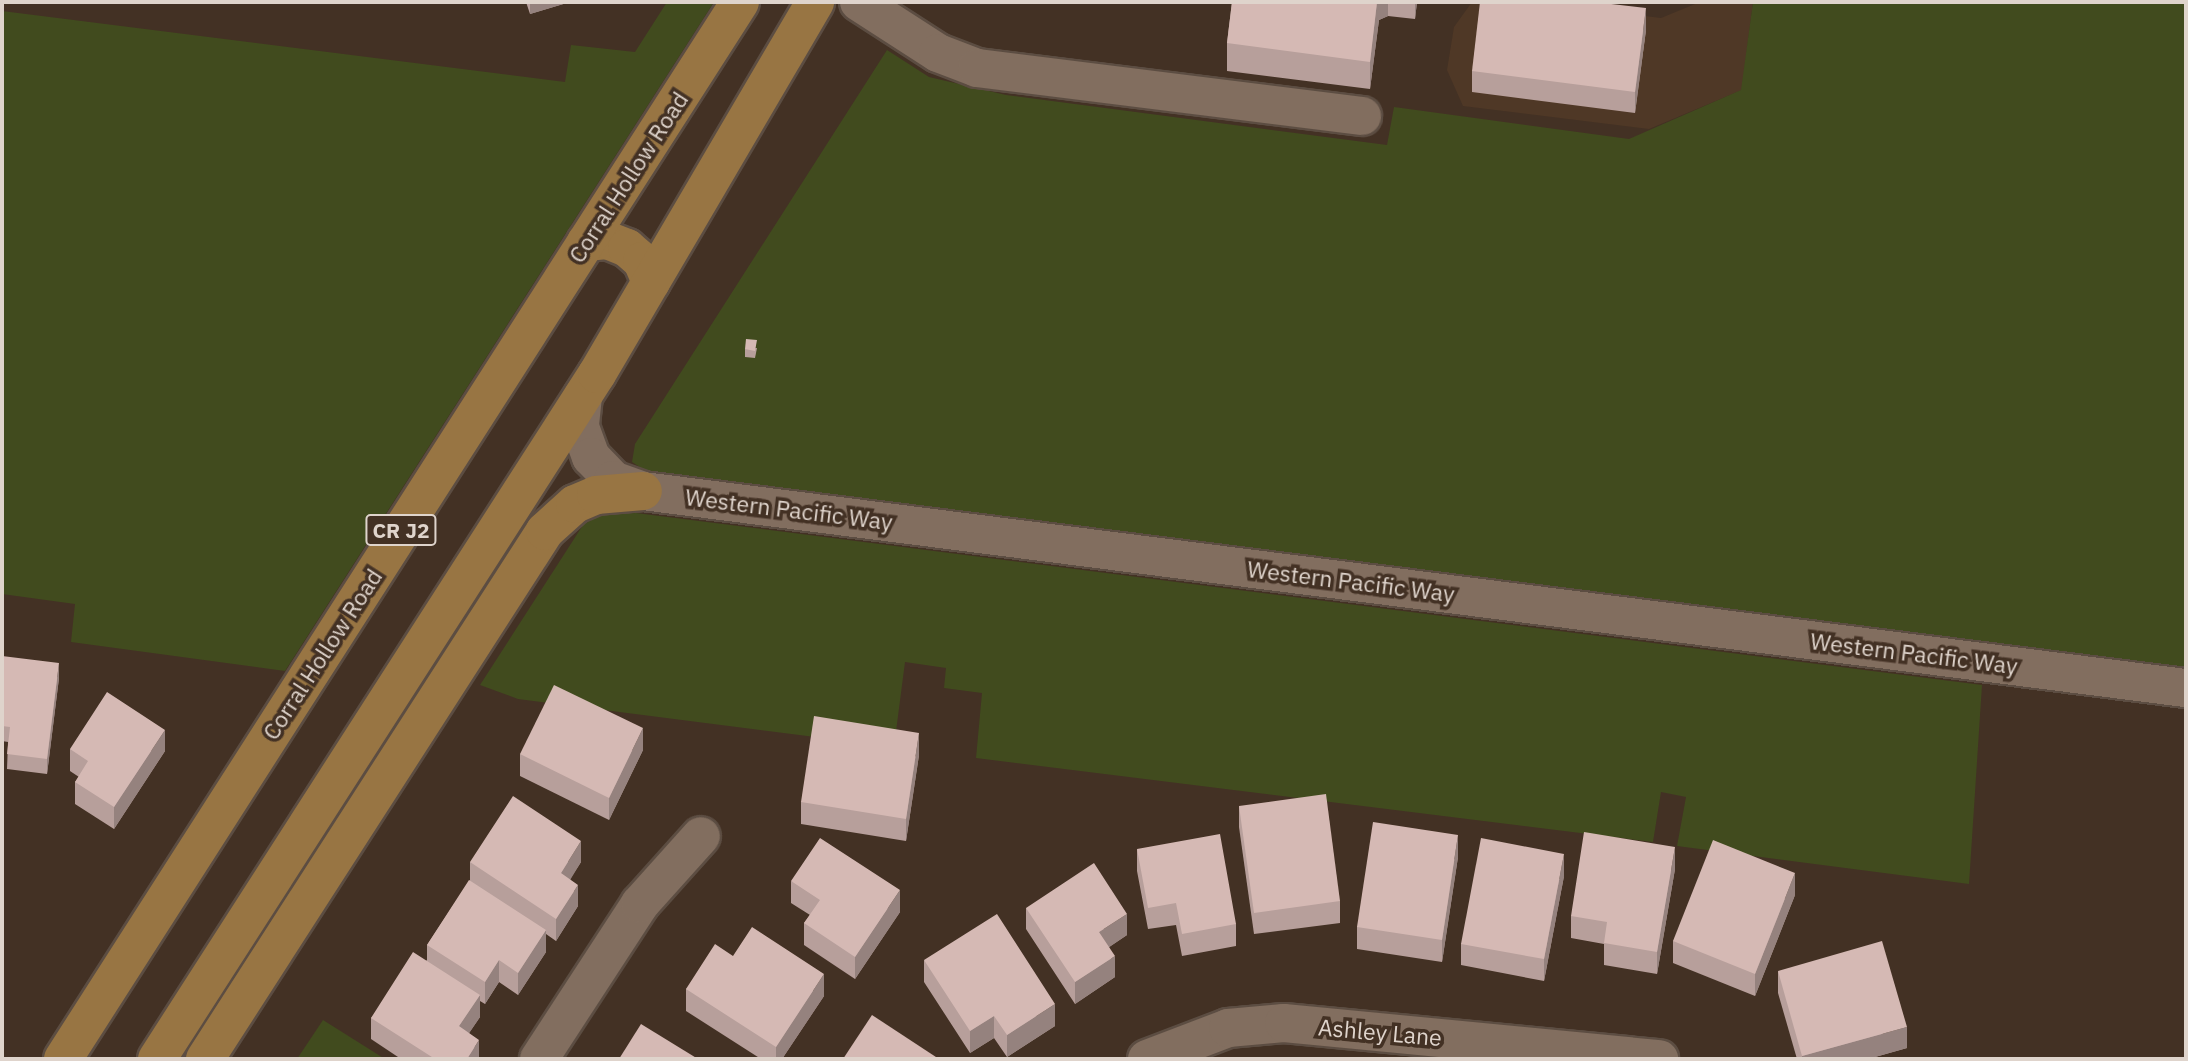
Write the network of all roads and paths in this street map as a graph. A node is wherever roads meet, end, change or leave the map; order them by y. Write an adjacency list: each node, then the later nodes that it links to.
1 (740, 2): 5 (main road, Corral Hollow Road / CR J2)
2 (815, 2): 6 (main road)
3 (859, 2): 4 (street)
4 (1362, 116)
5 (586, 242): 6 (main road); 11 (main road, Corral Hollow Road / CR J2)
6 (651, 282): 7 (main road)
7 (583, 396): 8 (street, Western Pacific Way); 12 (main road)
8 (643, 491): 9 (street, Western Pacific Way); 13 (main road)
9 (2186, 688)
10 (701, 835): 14 (street)
11 (63, 1059)
12 (157, 1059)
13 (205, 1059)
14 (539, 1059)
15 (1147, 1059): 16 (street, Ashley Lane)
16 (1659, 1059)

